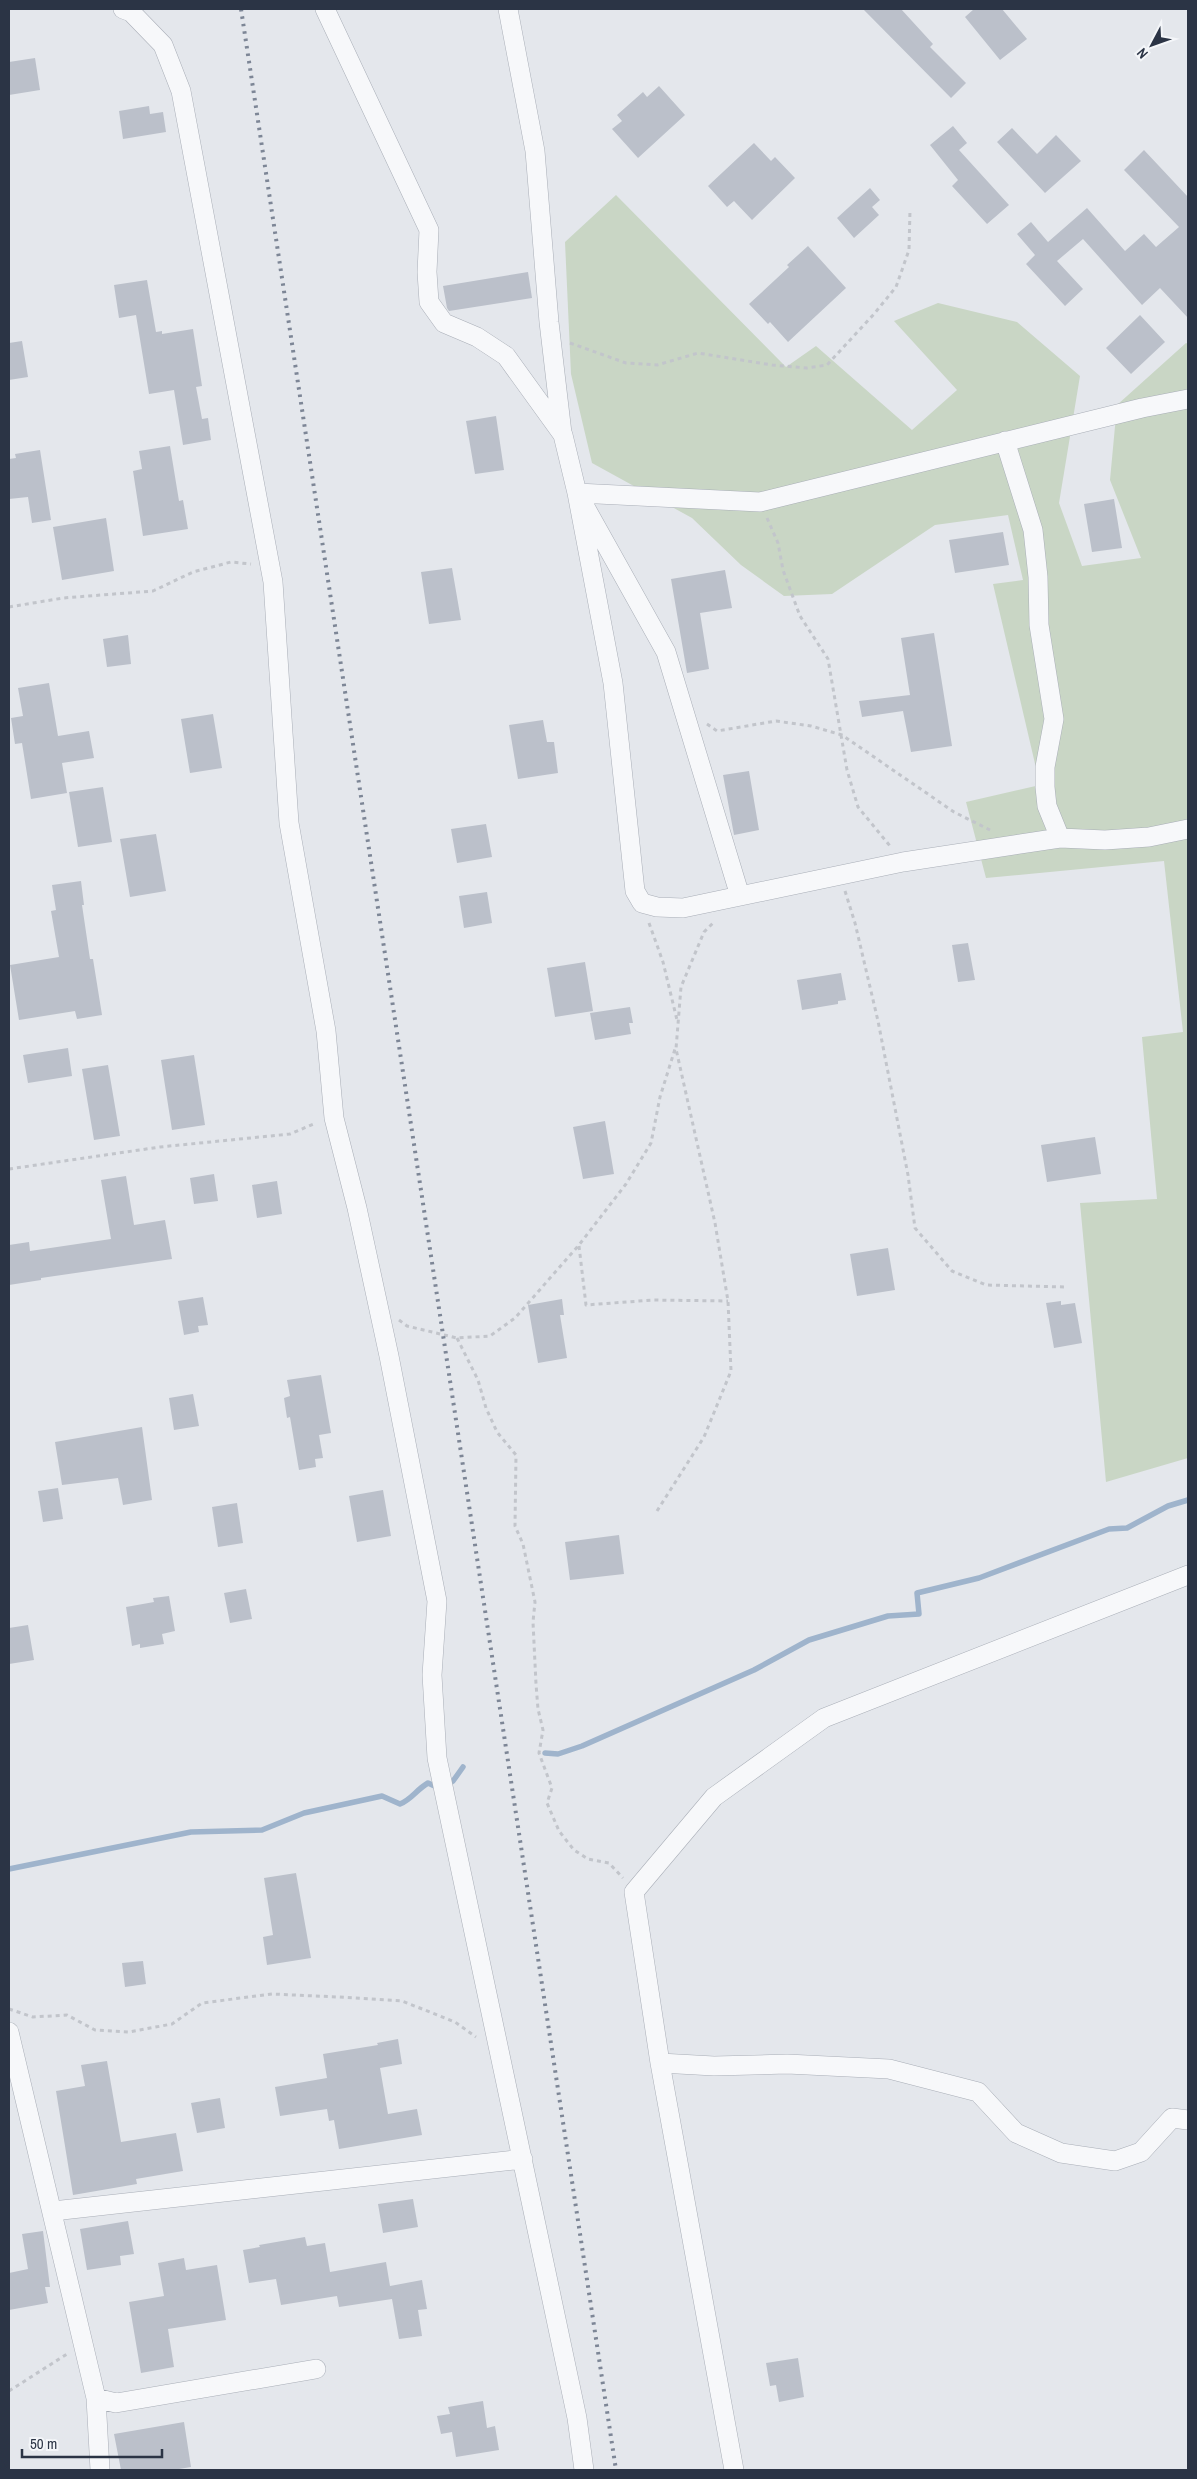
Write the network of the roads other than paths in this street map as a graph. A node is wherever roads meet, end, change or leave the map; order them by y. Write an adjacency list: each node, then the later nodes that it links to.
1 (123, 9): 15 (street)
2 (325, 9): 5 (street)
3 (508, 9): 5 (street)
4 (1188, 399): 6 (street)
5 (563, 435): 7 (street)
6 (1005, 441): 7 (street); 9 (street)
7 (577, 493): 10 (street); 10 (street)
8 (1188, 829): 9 (street)
9 (1060, 838): 10 (street)
10 (740, 896)
11 (1188, 1575): 13 (street)
12 (9, 2032): 16 (street)
13 (660, 2063): 14 (street); 21 (street)
14 (1188, 2120)
15 (523, 2159): 16 (street); 20 (street)
16 (53, 2211): 18 (street)
17 (316, 2369): 18 (street)
18 (96, 2398): 19 (street)
19 (100, 2470)
20 (584, 2470)
21 (734, 2470)

